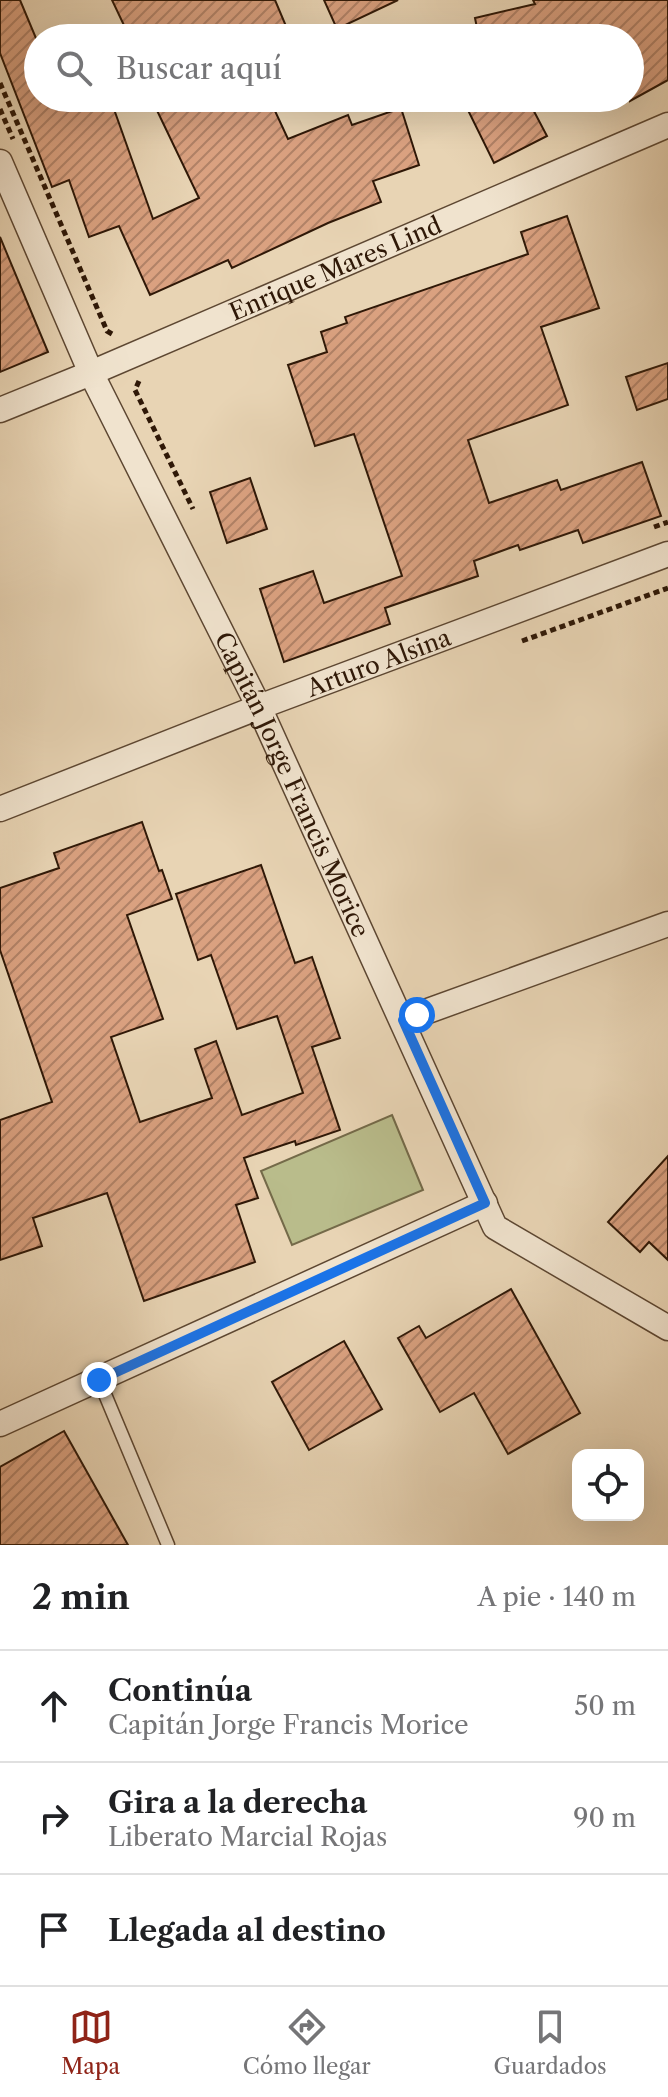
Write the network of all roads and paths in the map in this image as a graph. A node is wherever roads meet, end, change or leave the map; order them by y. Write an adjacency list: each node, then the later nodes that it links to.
1 (0, 83): 4 (path)
2 (668, 125): 6 (street, Enrique Mares Lind)
3 (0, 162): 6 (street, Capitán Jorge Francis Morice)
4 (119, 337)
5 (134, 371): 8 (path)
6 (91, 373): 7 (street, Enrique Mares Lind); 10 (street, Capitán Jorge Francis Morice)
7 (0, 410)
8 (195, 513)
9 (668, 554): 10 (street, Arturo Alsina)
10 (259, 707): 11 (street, Arturo Alsina); 13 (street, Capitán Jorge Francis Morice)
11 (0, 809)
12 (668, 924): 13 (street)
13 (403, 1020): 14 (street, Capitán Jorge Francis Morice)
14 (485, 1203): 15 (street, Capitán Jorge Francis Morice); 16 (street)
15 (668, 1328)
16 (99, 1380): 17 (street); 18 (lane)
17 (0, 1424)
18 (168, 1545)

